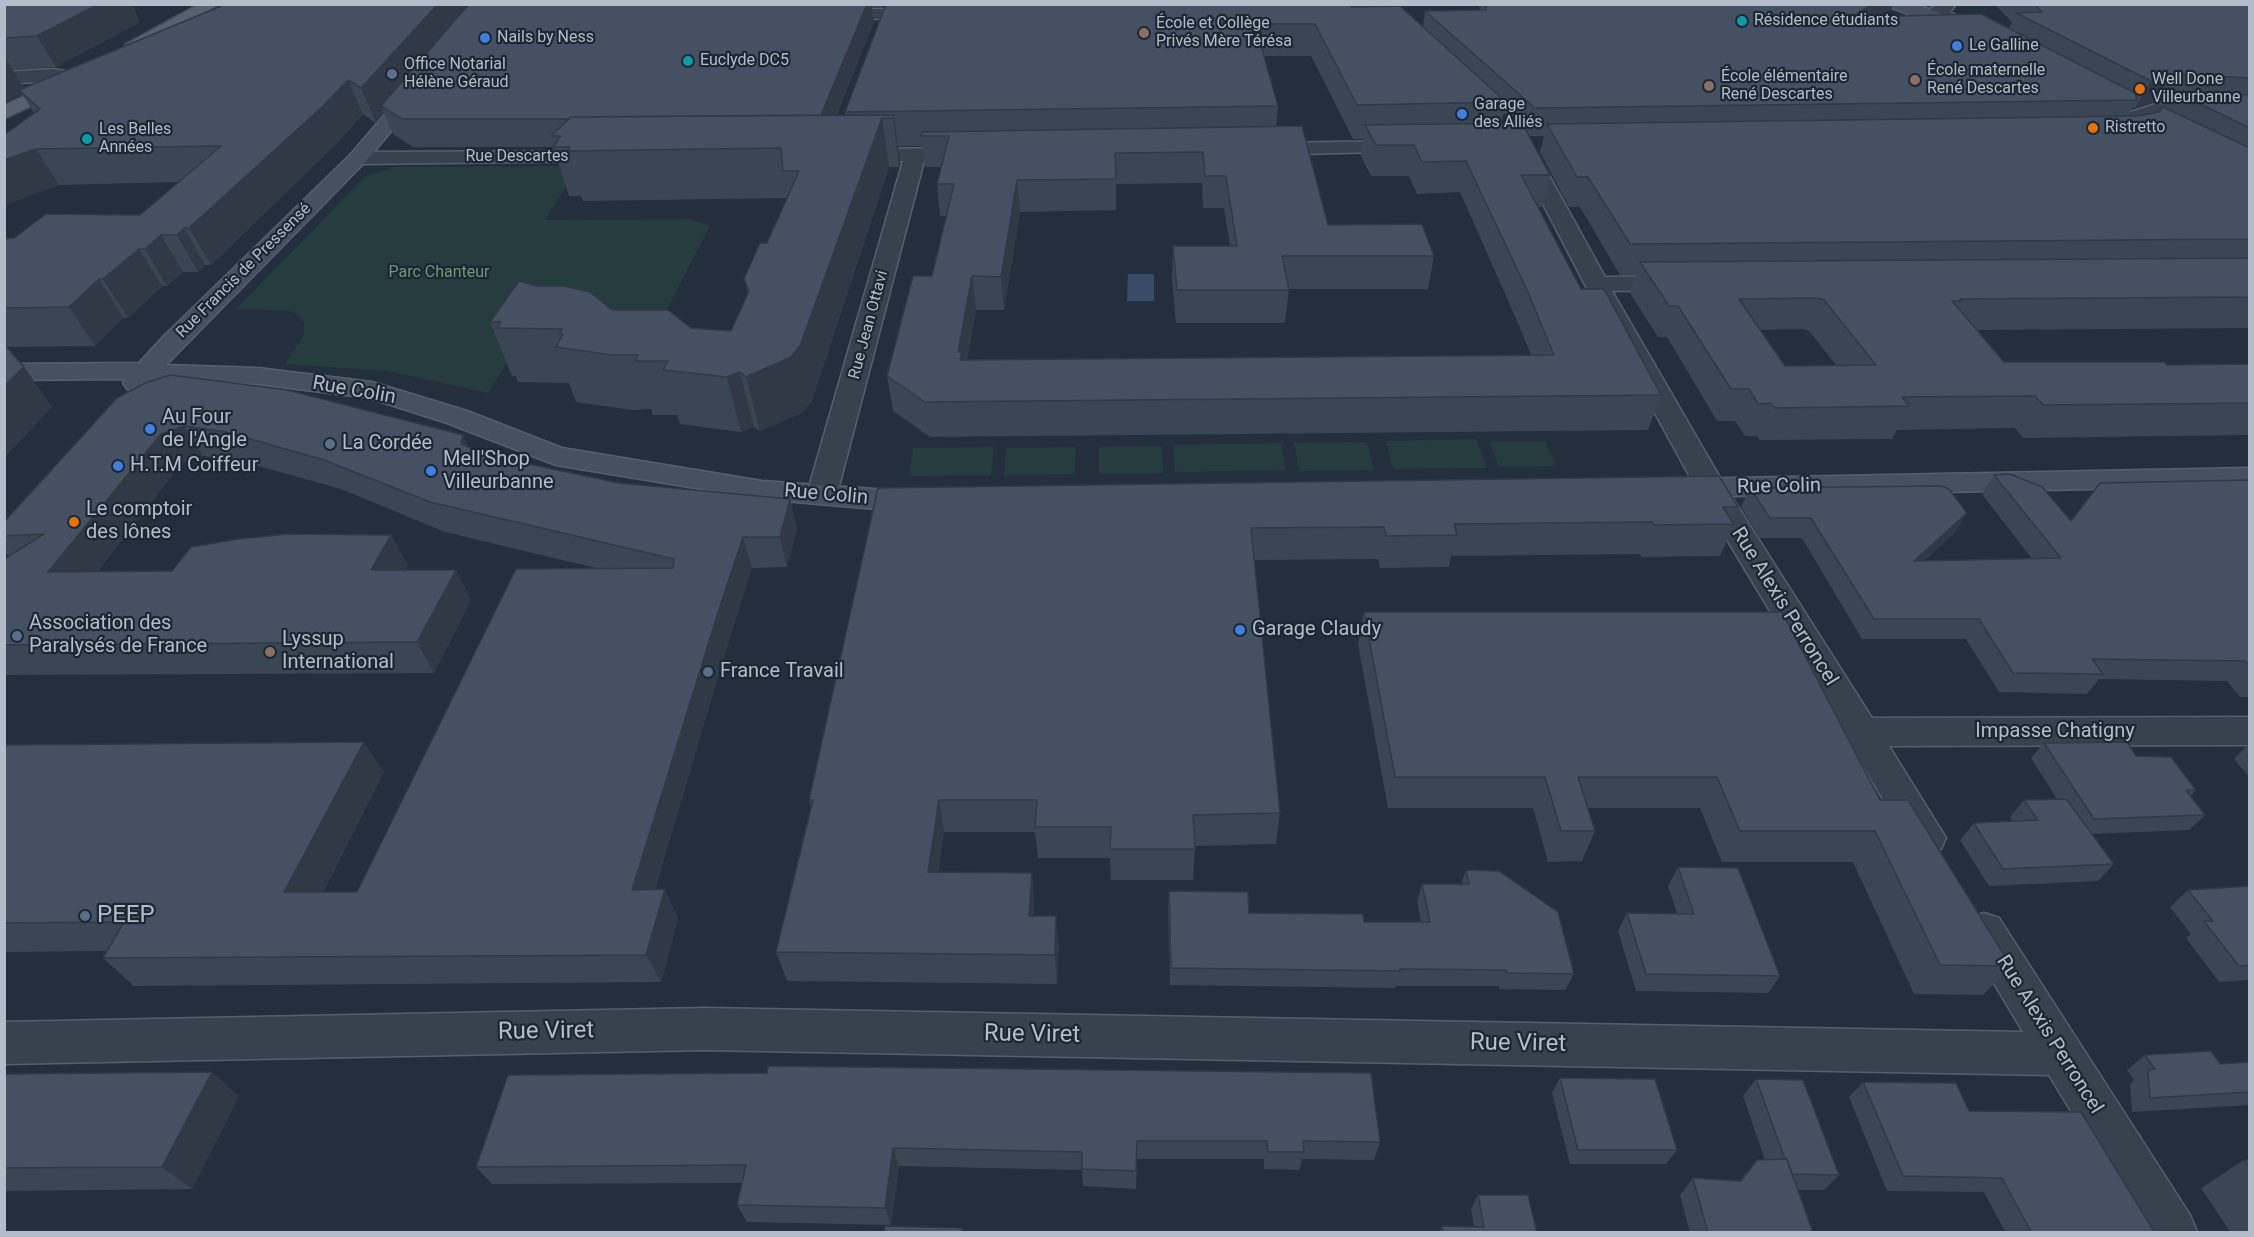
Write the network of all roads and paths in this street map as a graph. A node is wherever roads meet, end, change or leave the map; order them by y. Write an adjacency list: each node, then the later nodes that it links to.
1 (212, 4): 10 (main road)
2 (1956, 4): 7 (street)
3 (1897, 7): 4 (street); 7 (street); 7 (street)
4 (1943, 8): 7 (street)
5 (892, 9): 6 (street); 8 (street)
6 (816, 14)
7 (1970, 30): 9 (street)
8 (879, 34)
9 (1990, 42)
10 (114, 58)
11 (95, 68): 14 (main road)
12 (432, 71): 28 (street, Rue Francis de Pressensé)
13 (4, 78): 14 (street)
14 (77, 78): 16 (main road)
15 (2112, 108): 18 (street)
16 (4, 113)
17 (2250, 115): 18 (street)
18 (2132, 118): 19 (street); 20 (street)
19 (2160, 136)
20 (2098, 137)
21 (1547, 144): 30 (street, Rue Alexis Perroncel)
22 (1423, 147): 23 (street)
23 (1246, 150)
24 (986, 154): 25 (street)
25 (915, 155): 27 (street); 37 (street, Rue Jean Ottavi)
26 (620, 156): 28 (street, Rue Descartes)
27 (834, 156)
28 (358, 158): 32 (street, Rue Francis de Pressensé)
29 (1702, 283): 30 (street)
30 (1596, 284): 35 (street, Rue Alexis Perroncel)
31 (4, 372): 32 (street, Rue Colin)
32 (143, 372): 33 (street, Rue Francis de Pressensé); 37 (street, Rue Colin)
33 (120, 406)
34 (2250, 477): 35 (street, Rue Colin)
35 (1711, 488): 36 (street, Rue Colin); 40 (street, Rue Alexis Perroncel)
36 (1654, 489)
37 (822, 494): 38 (street, Rue Colin)
38 (947, 499)
39 (2250, 731): 40 (street, Impasse Chatigny)
40 (1861, 732): 42 (street, Rue Alexis Perroncel)
41 (4, 1042): 42 (street, Rue Viret)
42 (2060, 1054): 43 (street, Rue Alexis Perroncel)
43 (2173, 1233)

